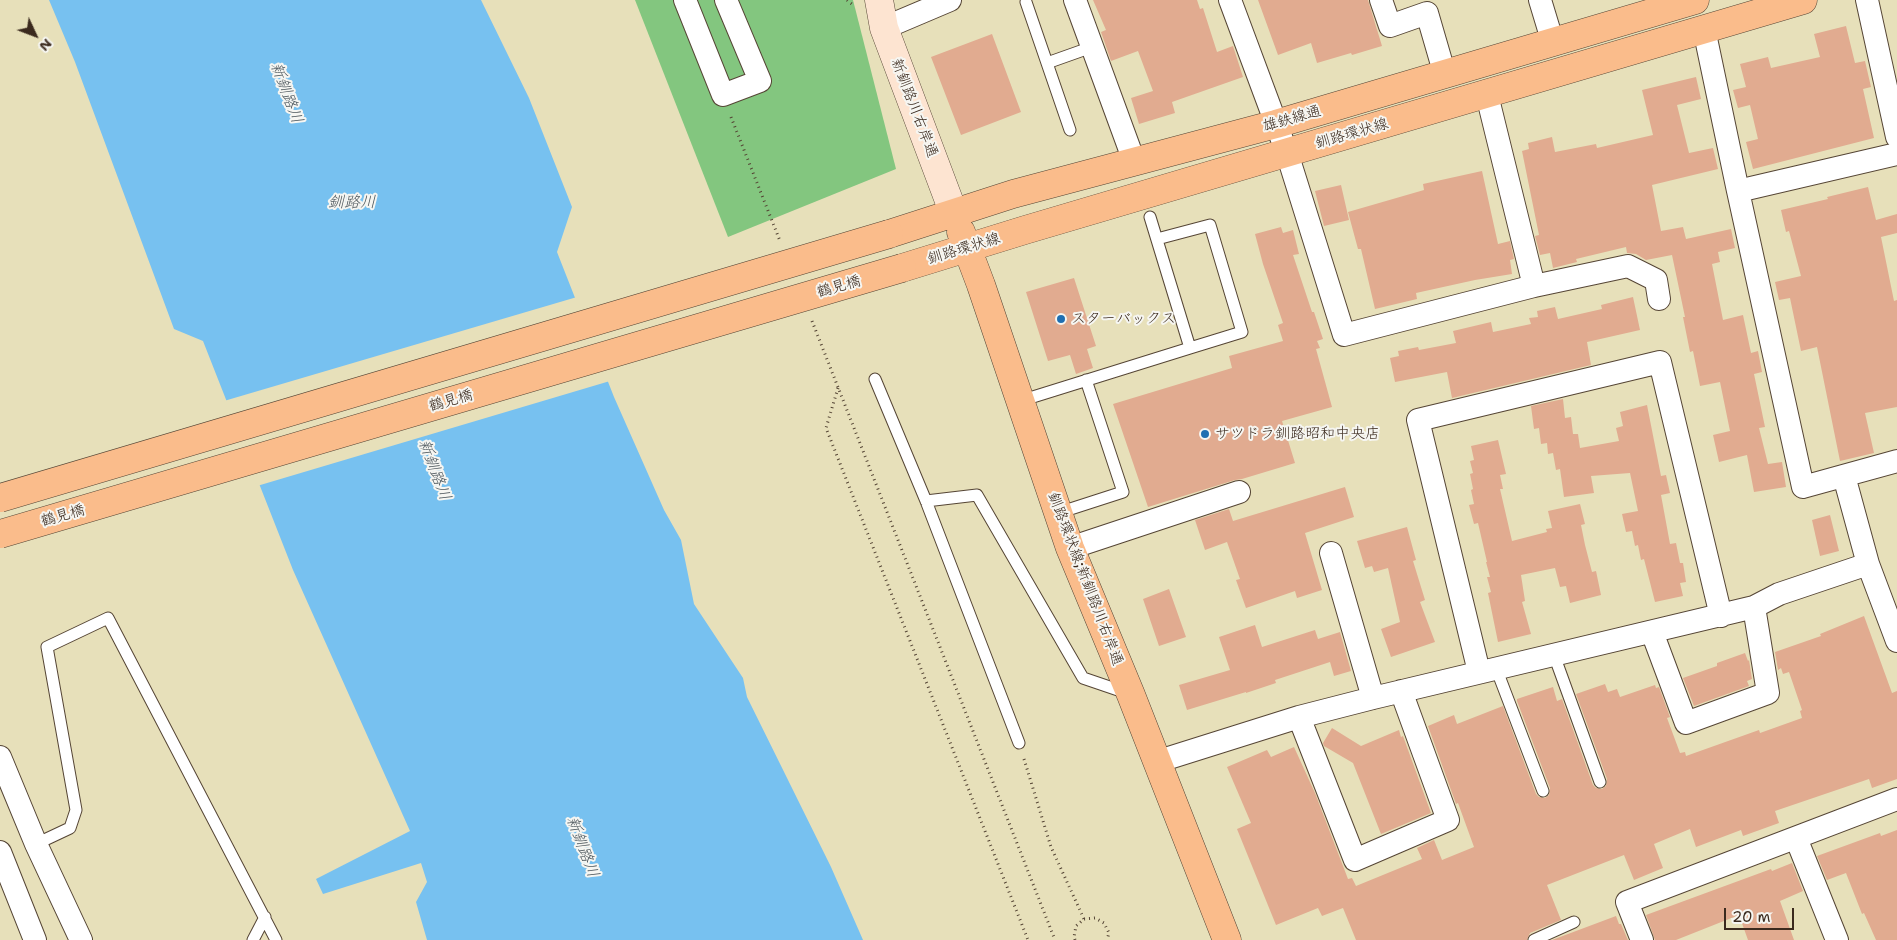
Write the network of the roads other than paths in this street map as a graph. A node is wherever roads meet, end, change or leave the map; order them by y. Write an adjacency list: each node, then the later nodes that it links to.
1 (686, 0): 2 (street)
2 (726, 0)
3 (879, 0): 13 (street, 新釧路川右岸通)
4 (950, 0): 13 (street)
5 (1075, 0): 16 (street)
6 (1230, 0): 20 (street)
7 (1381, 0): 18 (street)
8 (1540, 0): 15 (street)
9 (1695, 0): 15 (main road, 雄鉄線通)
10 (1803, 0): 14 (main road, 釧路環状線)
11 (1866, 0): 22 (street)
12 (1026, 2): 17 (lane)
13 (884, 28): 27 (street, 新釧路川右岸通)
14 (1704, 30): 19 (main road, 釧路環状線); 26 (street)
15 (1554, 42): 18 (main road, 雄鉄線通)
16 (1092, 47): 17 (lane); 25 (street)
17 (1046, 63): 21 (lane)
18 (1445, 75): 20 (main road, 雄鉄線通)
19 (1487, 95): 23 (main road, 釧路環状線); 32 (street)
20 (1276, 124): 23 (street); 25 (main road, 雄鉄線通)
21 (1070, 130)
22 (1897, 137)
23 (1287, 153): 30 (main road, 釧路環状線); 32 (street)
24 (1897, 154): 26 (street)
25 (1134, 162): 27 (main road, 雄鉄線通)
26 (1738, 191): 39 (street)
27 (954, 214): 30 (main road, 釧路環状線;新釧路川右岸通); 41 (main road, 雄鉄線通, bridge)
28 (1150, 218): 29 (lane)
29 (1157, 239): 34 (lane); 34 (lane)
30 (968, 249): 31 (main road, 釧路環状線); 37 (main road, 釧路環状線;新釧路川右岸通)
31 (902, 268): 44 (main road, 鶴見橋, bridge)
32 (1534, 286): 33 (street)
33 (1659, 299)
34 (1190, 348): 36 (lane)
35 (875, 379): 42 (lane)
36 (1086, 380): 37 (lane); 43 (lane)
37 (1020, 401): 43 (main road, 釧路環状線;新釧路川右岸通)
38 (1897, 461): 39 (street)
39 (1844, 476): 47 (street)
40 (1239, 492): 45 (street)
41 (0, 498)
42 (926, 501): 56 (lane); 59 (lane)
43 (1058, 513): 45 (main road, 釧路環状線;新釧路川右岸通)
44 (0, 534)
45 (1070, 548): 56 (main road, 釧路環状線;新釧路川右岸通)
46 (1331, 553): 57 (street)
47 (1868, 564): 48 (street); 49 (street)
48 (1754, 608): 50 (street); 51 (street)
49 (1892, 612): 52 (street)
50 (1721, 616): 51 (street); 54 (street)
51 (1652, 632): 53 (street)
52 (1897, 640)
53 (1554, 655): 54 (street); 62 (lane)
54 (1487, 670): 55 (street); 63 (lane)
55 (1401, 691): 57 (street); 58 (street)
56 (1131, 695): 61 (main road, 釧路環状線;新釧路川右岸通)
57 (1373, 698): 58 (street)
58 (1299, 717): 61 (street)
59 (1019, 743)
60 (0, 757): 66 (street)
61 (1156, 762): 74 (main road, 釧路環状線;新釧路川右岸通)
62 (1600, 782)
63 (1543, 792)
64 (1897, 799): 65 (street)
65 (1796, 838): 76 (street); 77 (street)
66 (36, 844): 68 (lane); 71 (street)
67 (0, 852): 70 (street)
68 (265, 917): 72 (lane); 73 (lane)
69 (1574, 922): 75 (lane)
70 (35, 940)
71 (81, 940)
72 (253, 940)
73 (276, 940)
74 (1227, 940)
75 (1534, 940)
76 (1642, 940)
77 (1837, 940)

